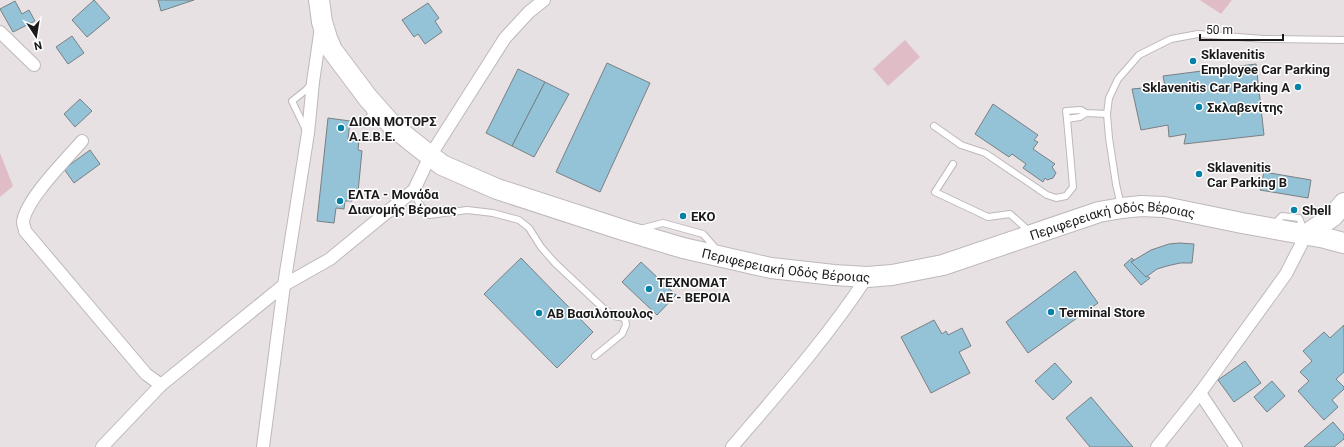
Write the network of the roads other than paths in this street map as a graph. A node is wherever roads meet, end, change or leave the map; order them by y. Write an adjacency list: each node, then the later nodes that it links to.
1 (319, 0): 3 (main road, Περιφερειακή Οδός Βέροιας)
2 (544, 0): 14 (street)
3 (322, 22): 7 (street); 8 (main road, Περιφερειακή Οδός Βέροιας)
4 (0, 32): 6 (street)
5 (1344, 40): 9 (lane)
6 (34, 65)
7 (312, 82): 12 (street); 12 (lane)
8 (368, 98): 10 (lane); 14 (main road, Περιφερειακή Οδός Βέροιας)
9 (1107, 114): 11 (lane); 18 (lane)
10 (364, 123)
11 (934, 126)
12 (308, 133): 23 (street)
13 (82, 141): 25 (street)
14 (430, 156): 16 (street); 22 (main road, Περιφερειακή Οδός Βέροιας)
15 (953, 164): 19 (lane)
16 (414, 190): 23 (street); 24 (lane)
17 (1344, 204): 20 (main road)
18 (1122, 208): 19 (main road, Περιφερειακή Οδός Βέροιας); 20 (main road, Περιφερειακή Οδός Βέροιας)
19 (1032, 234): 22 (main road, Περιφερειακή Οδός Βέροιας)
20 (1306, 235): 21 (main road, Περιφερειακή Οδός Βέροιας); 26 (street)
21 (1344, 242)
22 (867, 277): 29 (street)
23 (284, 285): 25 (street); 28 (street)
24 (595, 356)
25 (161, 385): 27 (street)
26 (1200, 393): 30 (street); 31 (street)
27 (102, 447)
28 (263, 447)
29 (732, 447)
30 (1157, 447)
31 (1236, 447)

